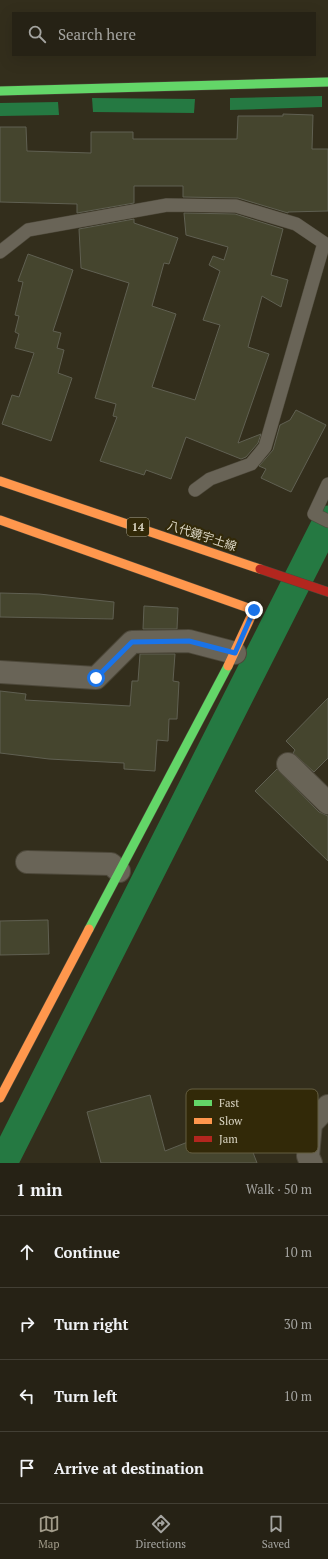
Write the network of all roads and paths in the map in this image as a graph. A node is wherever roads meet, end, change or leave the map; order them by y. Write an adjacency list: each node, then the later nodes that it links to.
1 (328, 82): 2 (street)
2 (0, 91)
3 (0, 252): 6 (lane)
4 (0, 481): 9 (street, 八代鏡宇土線 / 14)
5 (328, 484): 8 (lane)
6 (195, 490)
7 (0, 520): 10 (street)
8 (328, 521)
9 (328, 592)
10 (235, 653): 11 (street); 15 (street)
11 (0, 672)
12 (288, 764): 13 (street)
13 (328, 803)
14 (27, 862): 15 (street)
15 (119, 871): 16 (street)
16 (0, 1098)
17 (328, 1106): 18 (street)
18 (318, 1117)
19 (308, 1153): 20 (street)
20 (311, 1163)

